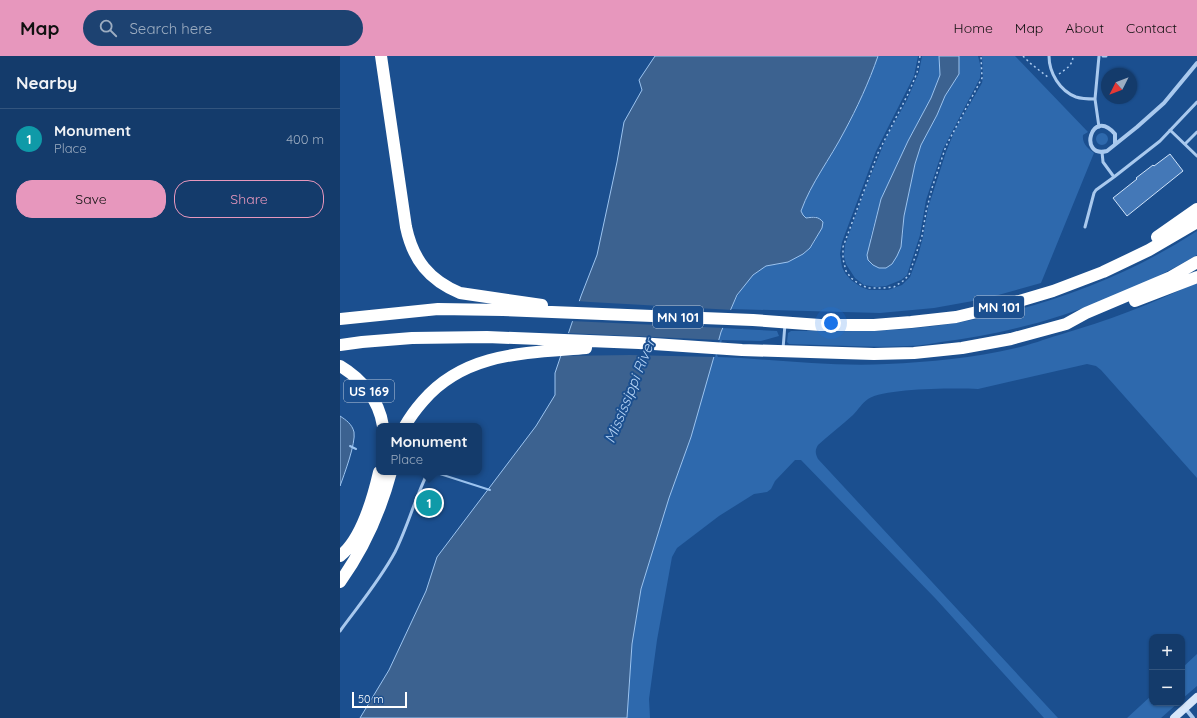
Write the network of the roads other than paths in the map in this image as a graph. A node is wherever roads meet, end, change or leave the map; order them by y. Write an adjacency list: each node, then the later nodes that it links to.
1 (381, 56): 21 (highway)
2 (1049, 56): 5 (lane)
3 (1099, 56): 5 (lane)
4 (1197, 63): 10 (street)
5 (1095, 99): 7 (lane)
6 (1197, 102): 8 (lane)
7 (1099, 127): 10 (street); 12 (street)
8 (1170, 130): 11 (lane); 14 (lane)
9 (1197, 132): 11 (lane)
10 (1115, 144): 12 (street)
11 (1185, 144): 13 (lane)
12 (1102, 152): 14 (lane)
13 (1197, 156)
14 (1114, 177): 17 (lane)
15 (1197, 209): 20 (highway)
16 (1197, 222): 20 (highway, MN 101)
17 (1085, 227)
18 (1197, 262): 22 (highway, MN 101)
19 (1197, 277): 22 (highway)
20 (1053, 291): 24 (highway, MN 101)
21 (504, 305): 23 (highway); 24 (highway, MN 101)
22 (1086, 314): 27 (highway, MN 101)
23 (340, 319)
24 (785, 322): 27 (lane)
25 (638, 343): 26 (highway, MN 101); 27 (highway, MN 101); 30 (highway)
26 (340, 345)
27 (783, 350)
28 (340, 366): 29 (highway, US 169)
29 (382, 423)
30 (407, 423)
31 (378, 475): 34 (highway)
32 (390, 475): 35 (highway)
33 (427, 475): 36 (lane)
34 (340, 556)
35 (340, 582)
36 (340, 631)
37 (1197, 697): 38 (main road)
38 (1185, 708): 39 (main road); 40 (street)
39 (1174, 718)
40 (1193, 718)

